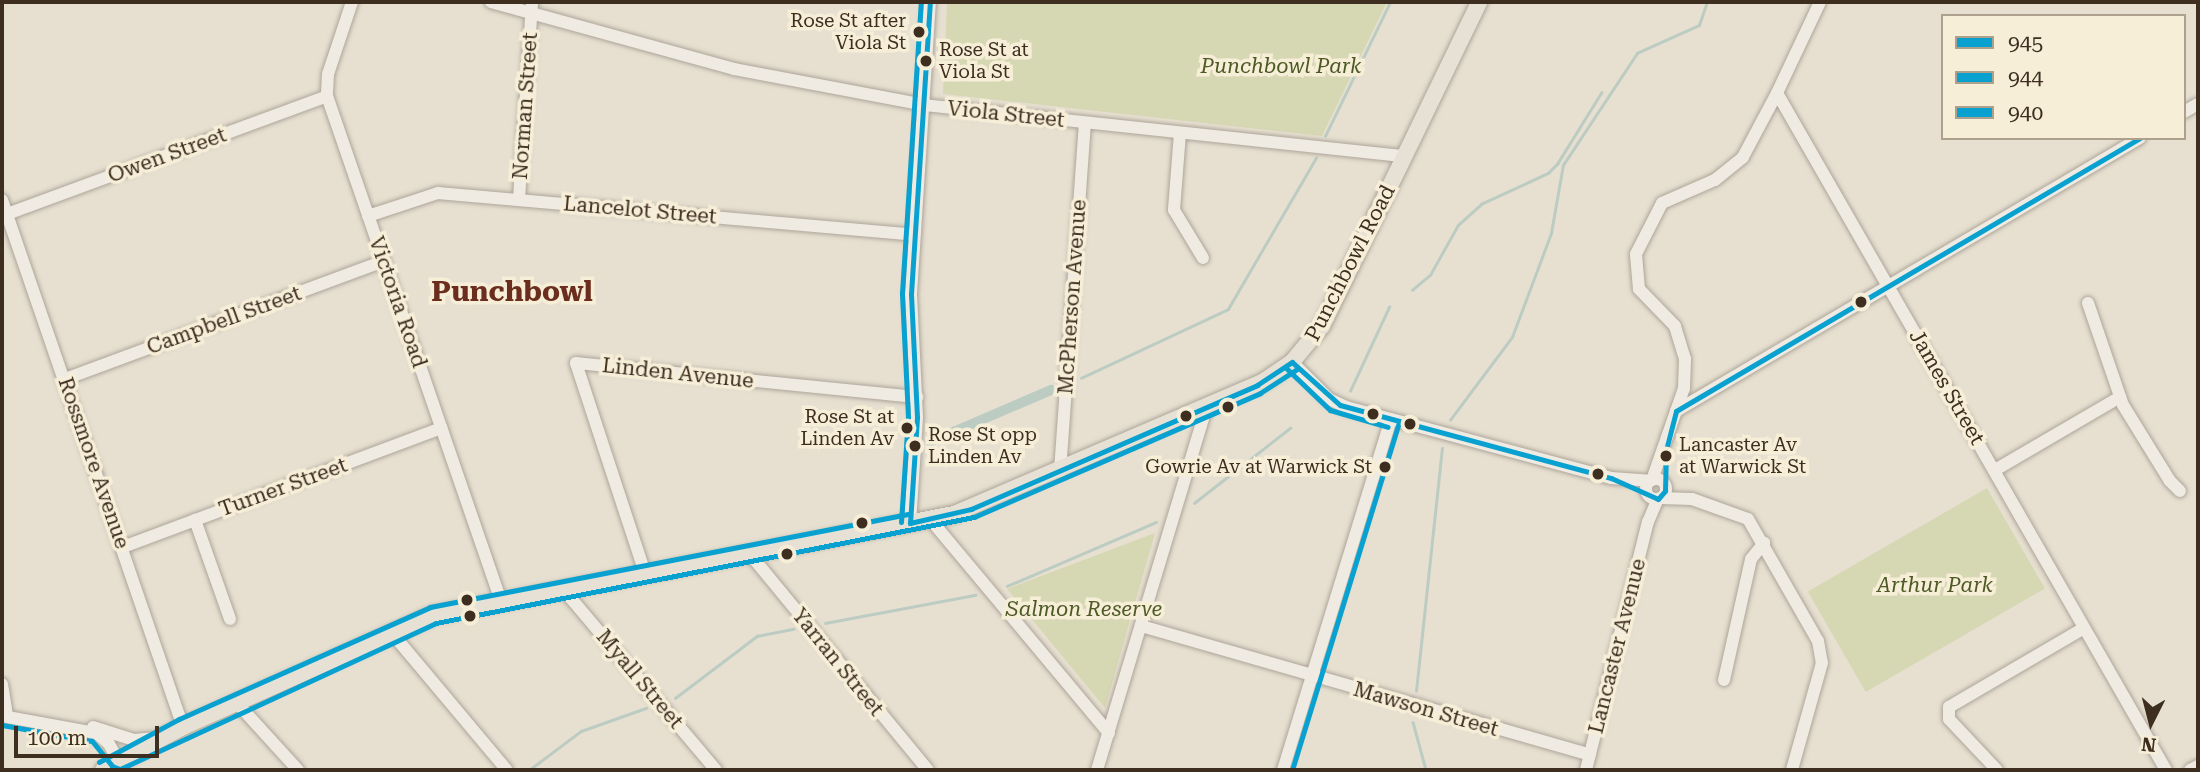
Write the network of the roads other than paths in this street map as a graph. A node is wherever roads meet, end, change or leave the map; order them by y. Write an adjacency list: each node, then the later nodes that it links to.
1 (352, 2): 8 (street, Victoria Road)
2 (491, 2): 6 (street, Viola Street)
3 (930, 2): 9 (street)
4 (1479, 2): 13 (main road, Punchbowl Road)
5 (1820, 2): 7 (street)
6 (531, 7): 9 (street, Viola Street); 14 (street, Norman Street)
7 (1777, 93): 21 (street, James Street); 28 (street, Lancaster Avenue)
8 (327, 96): 16 (street, Owen Street); 17 (street, Victoria Road)
9 (923, 105): 10 (street, Viola Street); 18 (street)
10 (1085, 123): 11 (street, Viola Street); 32 (street, McPherson Avenue)
11 (1180, 133): 13 (street, Viola Street); 19 (street)
12 (2137, 140): 21 (street)
13 (1405, 156): 23 (main road, Punchbowl Road)
14 (519, 199): 17 (street, Lancelot Street); 18 (street, Lancelot Street)
15 (2, 200): 16 (street, Rossmore Avenue)
16 (7, 214): 24 (street, Rossmore Avenue)
17 (368, 216): 20 (street, Victoria Road)
18 (914, 235): 25 (street)
19 (1203, 258)
20 (384, 261): 24 (street, Campbell Street); 30 (street, Victoria Road)
21 (1889, 286): 28 (street); 31 (street, James Street)
22 (2088, 303): 26 (street)
23 (1292, 362): 27 (main road, Punchbowl Road); 29 (street)
24 (65, 379): 39 (street, Rossmore Avenue)
25 (917, 397): 37 (street); 41 (street, Linden Avenue)
26 (2120, 397): 31 (street); 34 (street)
27 (1206, 408): 32 (main road, Punchbowl Road); 45 (street)
28 (1676, 411): 33 (street, Lancaster Avenue)
29 (1391, 419): 33 (street); 48 (street)
30 (442, 428): 36 (street, Turner Street); 43 (street, Victoria Road)
31 (1995, 470): 46 (street, James Street)
32 (1060, 471): 35 (main road, Punchbowl Road)
33 (1655, 489): 38 (street); 57 (street, Lancaster Avenue)
34 (2180, 491)
35 (930, 519): 37 (main road, Punchbowl Road); 55 (street)
36 (195, 520): 39 (street, Turner Street); 44 (street)
37 (910, 523): 40 (main road, Punchbowl Road)
38 (1764, 544): 49 (street); 68 (street)
39 (123, 547): 53 (street, Rossmore Avenue)
40 (750, 554): 41 (main road, Punchbowl Road); 64 (street, Yarran Street)
41 (645, 573): 42 (main road, Punchbowl Road)
42 (563, 589): 43 (main road, Punchbowl Road); 63 (street, Myall Street)
43 (501, 601): 47 (main road, Punchbowl Road)
44 (230, 619)
45 (1140, 626): 48 (street, Mawson Street); 55 (street)
46 (2084, 628): 69 (street); 70 (street, James Street)
47 (391, 632): 51 (main road, Punchbowl Road); 62 (street)
48 (1312, 677): 57 (street, Mawson Street); 66 (street)
49 (1724, 680)
50 (2, 684): 52 (street)
51 (237, 703): 53 (main road, Punchbowl Road); 61 (street)
52 (4, 716): 54 (street)
53 (183, 727): 56 (main road, Punchbowl Road)
54 (72, 728): 56 (street); 58 (street)
55 (1108, 733): 65 (street)
56 (162, 737): 58 (main road, Punchbowl Road)
57 (1590, 755): 67 (street, Lancaster Avenue)
58 (118, 760): 60 (main road, Punchbowl Road)
59 (2198, 766): 71 (street)
60 (103, 770)
61 (299, 770)
62 (507, 770)
63 (716, 770)
64 (928, 770)
65 (1097, 770)
66 (1283, 770)
67 (1587, 770)
68 (1792, 770)
69 (1997, 770)
70 (2166, 770)
71 (2190, 770)

